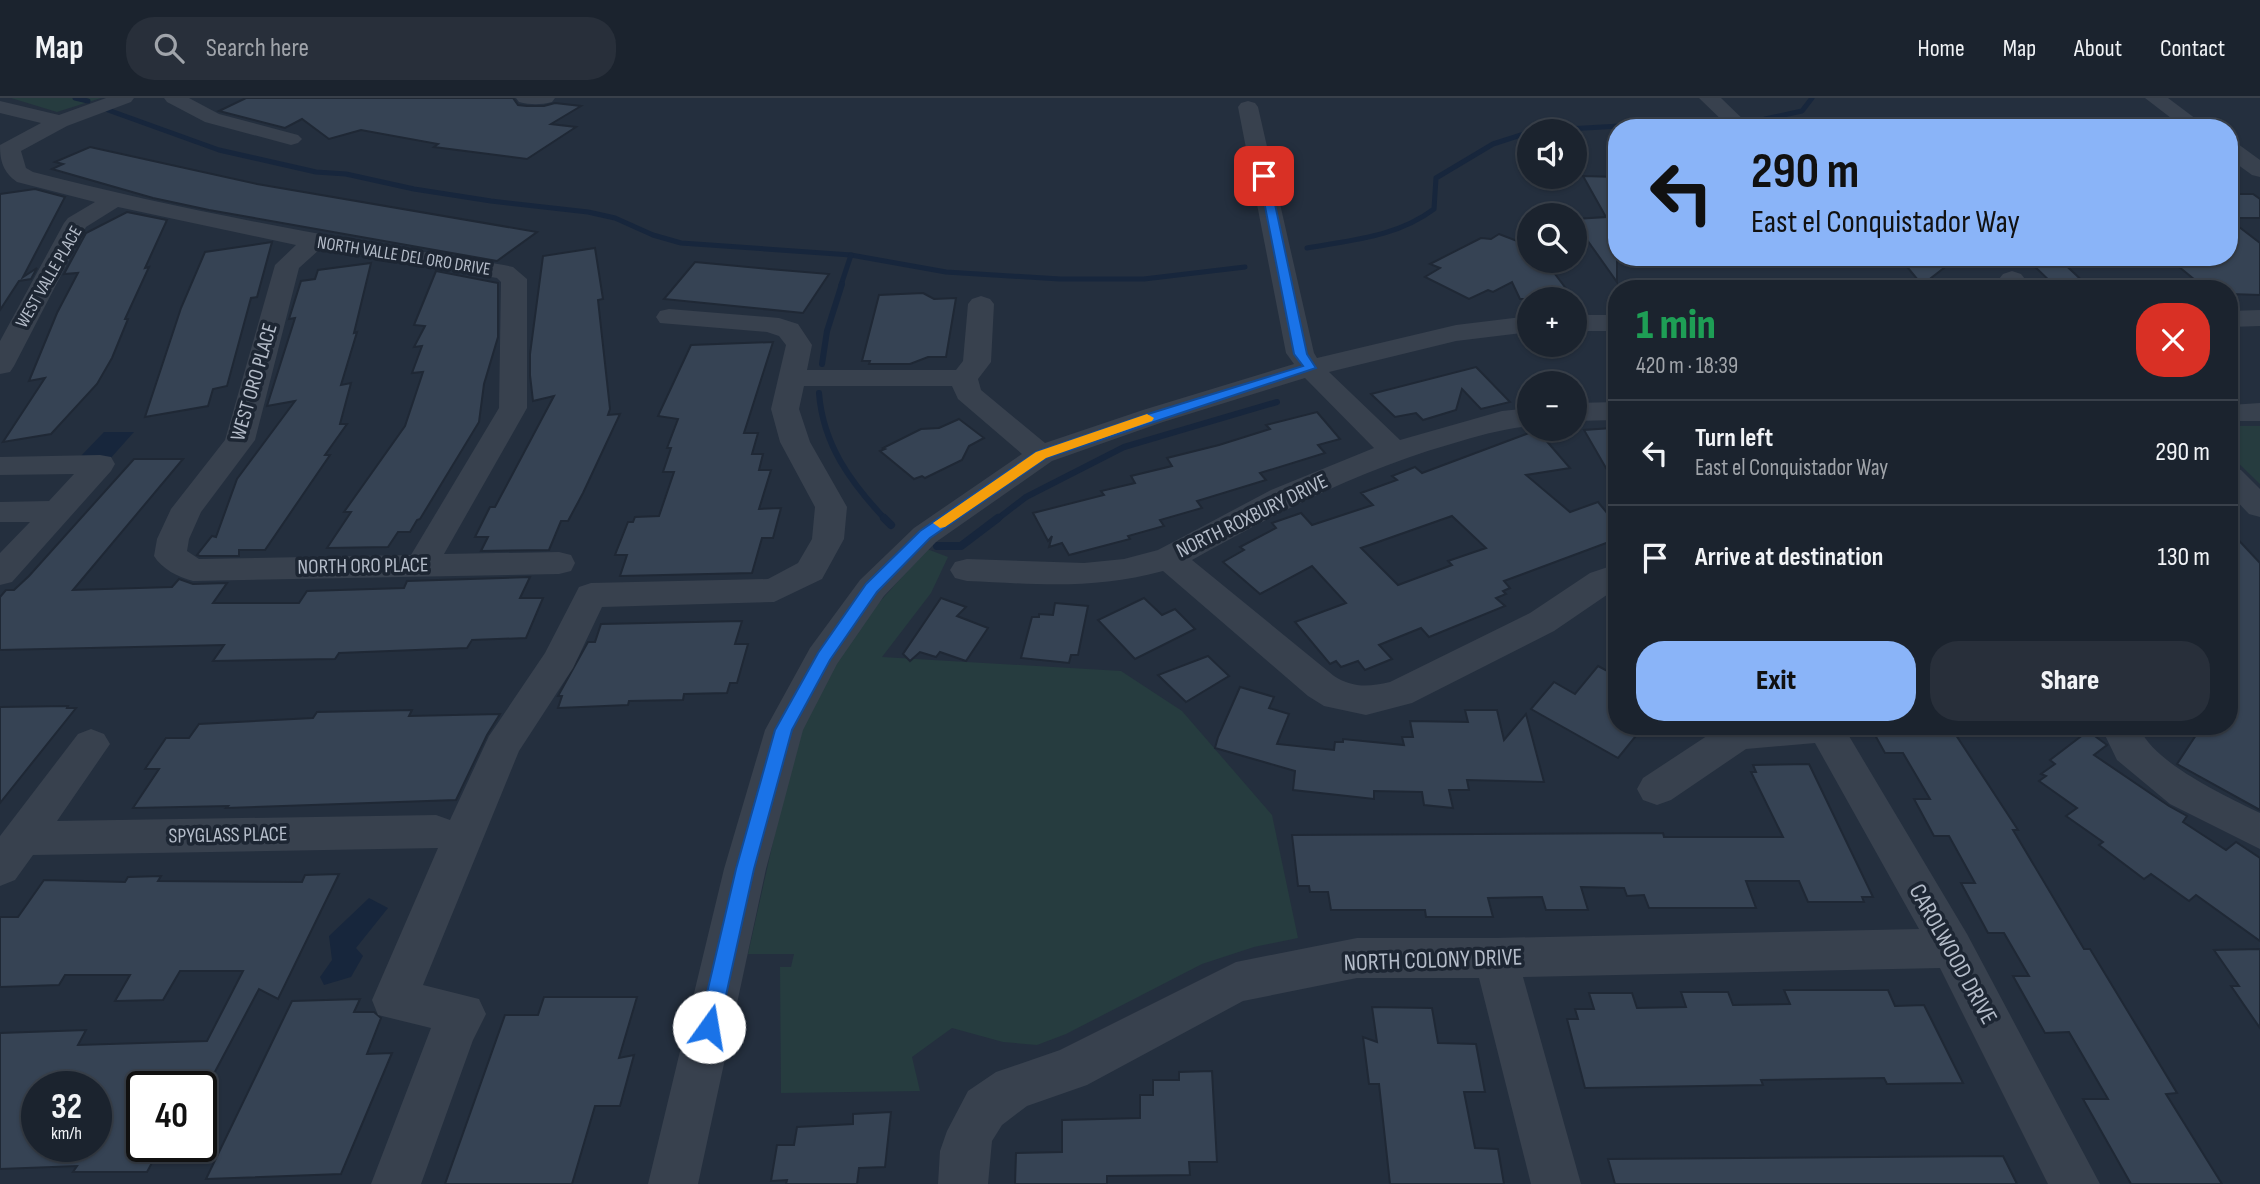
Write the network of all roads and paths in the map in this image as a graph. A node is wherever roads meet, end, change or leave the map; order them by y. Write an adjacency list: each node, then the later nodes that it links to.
1 (124, 98): 11 (street)
2 (174, 98): 12 (street)
3 (526, 98): 4 (street)
4 (545, 98)
5 (1709, 98): 9 (street)
6 (2155, 98): 10 (street)
7 (1246, 101): 27 (street)
8 (0, 107): 11 (street)
9 (1732, 119)
10 (2185, 119)
11 (60, 122): 13 (street)
12 (291, 139)
13 (4, 150): 16 (street, NORTH VALLE DEL ORO DRIVE)
14 (2238, 155): 15 (street)
15 (2260, 170)
16 (12, 177): 17 (street, NORTH VALLE DEL ORO DRIVE)
17 (112, 201): 18 (street, NORTH VALLE DEL ORO DRIVE); 26 (street, WEST VALLE PLACE)
18 (314, 242): 42 (street, WEST ORO PLACE); 44 (street, NORTH VALLE DEL ORO DRIVE)
19 (981, 304): 29 (street)
20 (669, 317): 28 (street)
21 (2260, 318): 22 (street)
22 (2238, 319)
23 (1587, 323): 24 (street)
24 (1608, 323)
25 (1517, 326): 27 (street)
26 (0, 366)
27 (1310, 368): 35 (street); 36 (street)
28 (792, 378): 29 (street); 59 (street)
29 (964, 378): 36 (street)
30 (1608, 411): 31 (street)
31 (1587, 412)
32 (2260, 412): 33 (street)
33 (2238, 413)
34 (1517, 418): 35 (street, NORTH ROXBURY DRIVE)
35 (1394, 451): 43 (street, NORTH ROXBURY DRIVE)
36 (1041, 455): 60 (street)
37 (0, 466): 40 (street)
38 (2238, 485): 39 (street)
39 (2260, 507)
40 (56, 511): 41 (street); 47 (street)
41 (0, 512)
42 (170, 556): 44 (street, NORTH ORO PLACE)
43 (1169, 558): 46 (street, NORTH ROXBURY DRIVE); 48 (street)
44 (422, 564): 45 (street, NORTH ORO PLACE)
45 (559, 564)
46 (967, 570)
47 (0, 574)
48 (1608, 579)
49 (1738, 735): 53 (street)
50 (1830, 735): 57 (street, CAROLWOOD DRIVE)
51 (2124, 735): 55 (street)
52 (91, 744): 56 (street)
53 (1657, 789)
54 (436, 832): 56 (street, SPYGLASS PLACE)
55 (2260, 832)
56 (11, 853)
57 (1952, 948): 58 (street, NORTH COLONY DRIVE); 63 (street, CAROLWOOD DRIVE)
58 (1496, 958): 61 (street, NORTH COLONY DRIVE); 62 (street)
59 (396, 1184)
60 (673, 1184)
61 (963, 1184)
62 (1556, 1184)
63 (2075, 1184)

